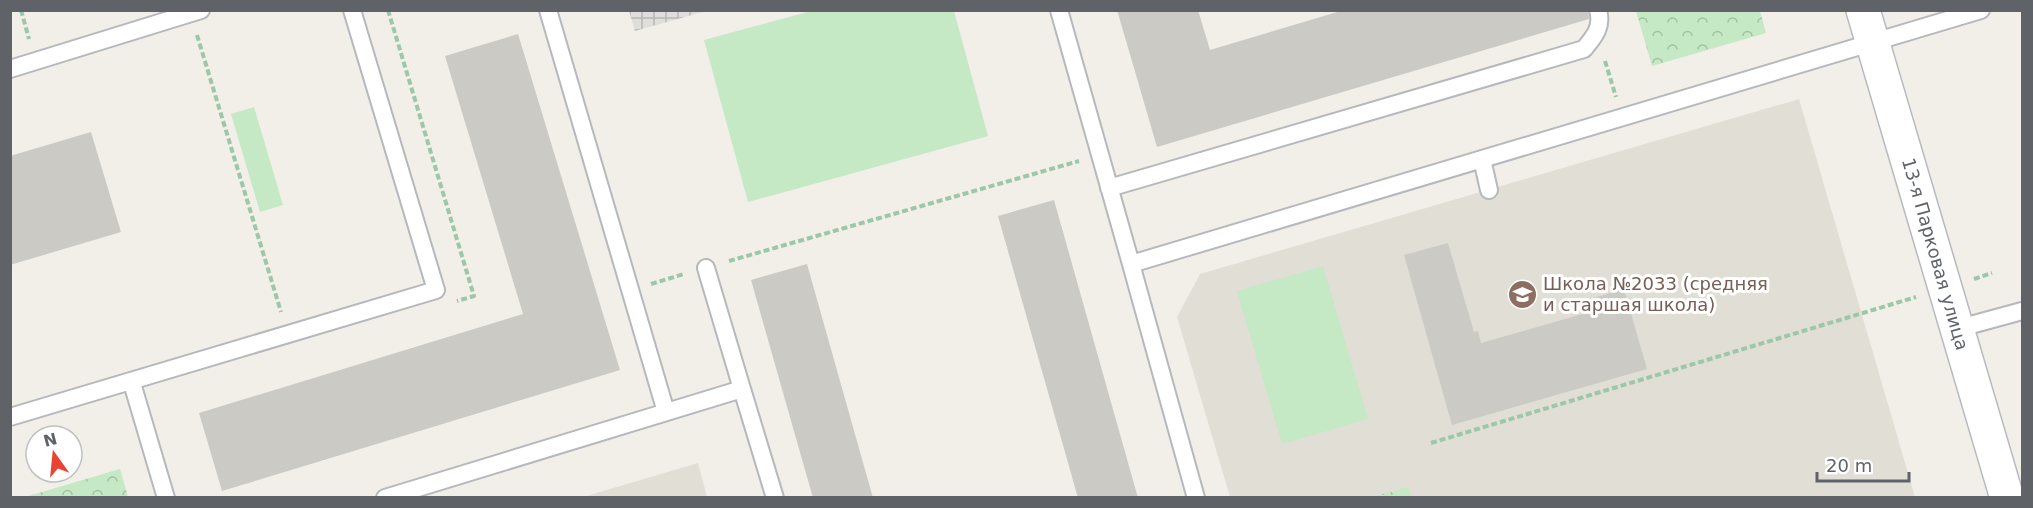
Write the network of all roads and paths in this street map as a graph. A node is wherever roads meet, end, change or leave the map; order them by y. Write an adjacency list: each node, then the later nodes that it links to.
1 (352, 10): 24 (lane)
2 (388, 10): 20 (path)
3 (548, 10): 19 (lane)
4 (1059, 10): 13 (lane)
5 (1598, 10): 9 (lane)
6 (1863, 10): 10 (street, 13-я Парковая улица)
7 (1981, 10): 10 (lane)
8 (196, 12): 11 (lane); 24 (path)
9 (1597, 34): 12 (path); 15 (lane)
10 (1873, 43): 12 (lane); 23 (street, 13-я Парковая улица)
11 (10, 69)
12 (1622, 118): 14 (lane)
13 (1099, 155): 15 (lane); 18 (path)
14 (1482, 159): 16 (lane); 17 (lane)
15 (1108, 188): 17 (lane)
16 (1490, 190)
17 (1131, 264): 33 (lane)
18 (706, 268): 19 (path); 26 (lane)
19 (630, 290): 27 (lane)
20 (451, 303)
21 (1885, 307): 29 (path)
22 (2022, 311): 23 (lane)
23 (1956, 329): 34 (street, 13-я Парковая улица)
24 (288, 335): 25 (lane)
25 (132, 383): 28 (lane); 30 (lane)
26 (742, 389): 27 (lane); 32 (lane)
27 (666, 412): 31 (lane)
28 (10, 417)
29 (1431, 443)
30 (166, 498)
31 (385, 498)
32 (775, 498)
33 (1196, 498)
34 (2007, 498)

